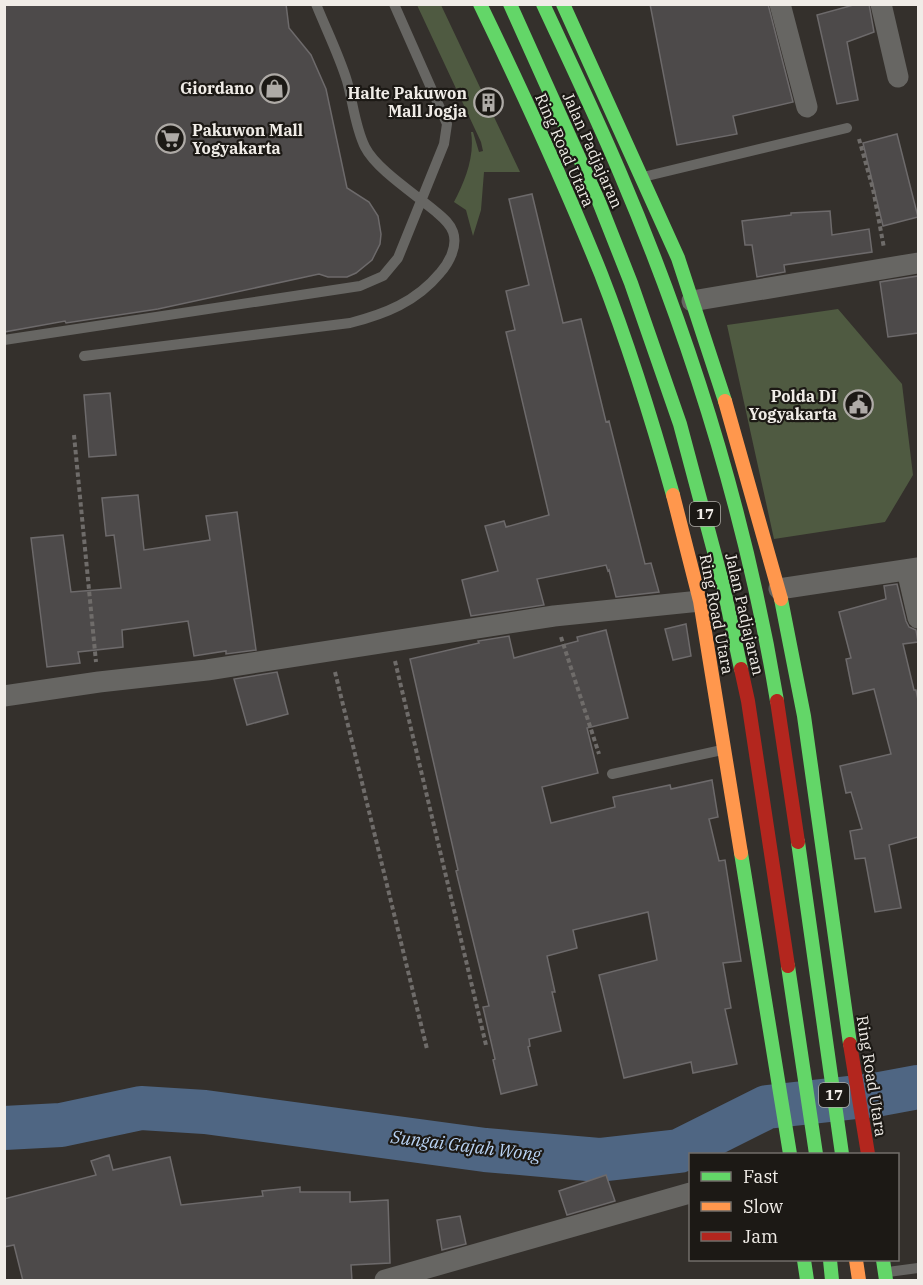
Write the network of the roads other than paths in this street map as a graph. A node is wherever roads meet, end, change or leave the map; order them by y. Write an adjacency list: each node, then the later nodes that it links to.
1 (316, 4): 13 (lane)
2 (394, 4): 13 (lane)
3 (480, 4): 21 (main road, Ring Road Utara)
4 (510, 4): 27 (main road, Jalan Padjajaran / 17)
5 (543, 4): 16 (main road, Jalan Padjajaran / 17)
6 (563, 4): 12 (main road, Ring Road Utara)
7 (780, 4): 10 (street)
8 (881, 4): 9 (street)
9 (898, 77)
10 (807, 107)
11 (847, 128): 12 (lane)
12 (643, 177): 15 (main road, Ring Road Utara)
13 (422, 200): 17 (lane); 18 (lane)
14 (918, 263): 15 (street)
15 (692, 301): 16 (main road); 20 (main road, Ring Road Utara)
16 (670, 305): 28 (main road, Jalan Padjajaran / 17)
17 (4, 340)
18 (84, 356)
19 (913, 569): 20 (street); 22 (street)
20 (779, 590): 29 (main road, Ring Road Utara)
21 (700, 601): 23 (street); 24 (main road, Ring Road Utara)
22 (918, 618)
23 (4, 696)
24 (725, 749): 25 (lane); 26 (main road, Ring Road Utara)
25 (612, 774)
26 (790, 1153)
27 (816, 1153)
28 (842, 1153)
29 (868, 1153)
30 (689, 1193): 36 (street)
31 (804, 1261): 37 (main road)
32 (830, 1261): 38 (main road)
33 (856, 1261): 39 (main road)
34 (918, 1268): 35 (lane)
35 (884, 1271)
36 (385, 1281)
37 (807, 1281)
38 (832, 1281)
39 (859, 1281)

